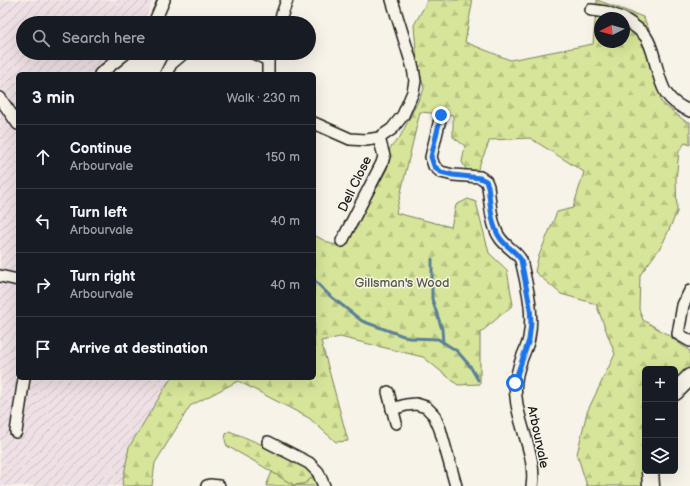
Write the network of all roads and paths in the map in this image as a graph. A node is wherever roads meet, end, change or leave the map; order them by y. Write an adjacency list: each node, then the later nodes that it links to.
1 (164, 0): 6 (street)
2 (286, 0): 7 (street)
3 (392, 0): 20 (street)
4 (591, 10): 5 (street)
5 (606, 12)
6 (157, 16)
7 (282, 16)
8 (630, 23): 16 (street)
9 (117, 60): 12 (street)
10 (176, 60): 13 (street)
11 (270, 60): 14 (street)
12 (102, 72)
13 (167, 72)
14 (268, 72)
15 (0, 98): 18 (street)
16 (690, 111)
17 (441, 115): 39 (street, Arbourvale)
18 (16, 121)
19 (316, 124): 20 (street)
20 (379, 138): 21 (street, Dell Close)
21 (342, 241)
22 (0, 276): 23 (street)
23 (16, 280)
24 (690, 291): 25 (street)
25 (690, 341)
26 (690, 377): 28 (street)
27 (24, 380): 32 (street)
28 (678, 389)
29 (388, 392): 30 (street)
30 (392, 409): 31 (street); 38 (street)
31 (396, 423)
32 (16, 432)
33 (268, 442): 37 (street)
34 (650, 474): 40 (street)
35 (207, 486): 36 (street)
36 (219, 486)
37 (324, 486)
38 (456, 486)
39 (532, 486)
40 (651, 486)

